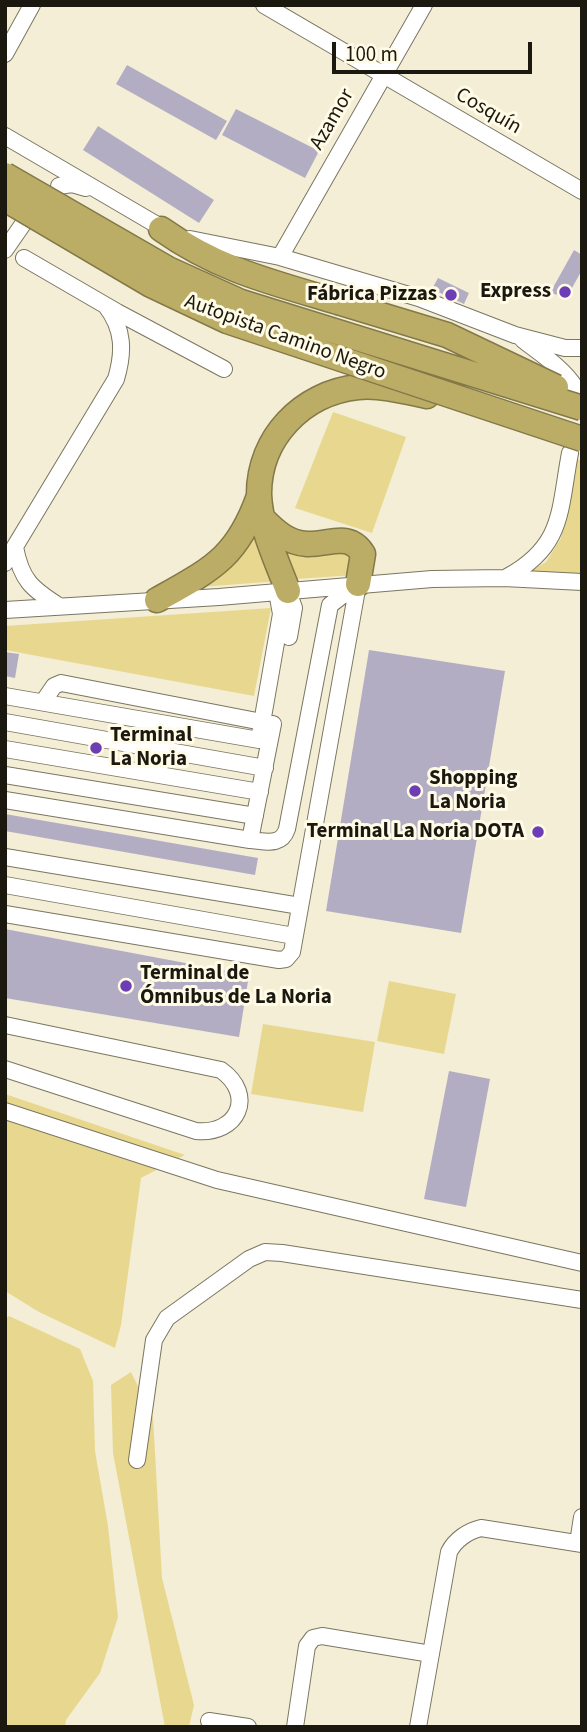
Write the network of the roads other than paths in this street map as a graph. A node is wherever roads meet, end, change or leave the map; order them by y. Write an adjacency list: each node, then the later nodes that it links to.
1 (32, 5): 4 (street)
2 (264, 5): 5 (street, Cosquín)
3 (424, 5): 5 (street, Azamor)
4 (5, 54)
5 (383, 76): 9 (street, Cosquín); 15 (street, Azamor)
6 (5, 136): 10 (street)
7 (5, 176): 21 (highway, Autopista Camino Negro, bridge)
8 (59, 186): 10 (street)
9 (582, 191)
10 (102, 192): 13 (street)
11 (5, 200): 22 (highway, Autopista Camino Negro, bridge)
12 (23, 224): 14 (street)
13 (161, 229): 15 (street); 21 (highway, bridge)
14 (5, 250)
15 (280, 257): 18 (street)
16 (24, 258): 17 (street)
17 (106, 306): 20 (street); 25 (street)
18 (515, 335): 19 (street); 21 (street)
19 (582, 348)
20 (224, 369)
21 (580, 398)
22 (498, 412): 23 (highway, Autopista Camino Negro, bridge); 24 (highway, bridge)
23 (576, 446): 27 (street)
24 (261, 508): 29 (highway); 30 (highway); 31 (highway)
25 (15, 547): 26 (street); 32 (street)
26 (5, 563)
27 (504, 578): 28 (street); 29 (street)
28 (582, 582)
29 (358, 584): 30 (street); 42 (street); 45 (street)
30 (283, 592): 31 (street); 34 (street); 37 (street)
31 (157, 600): 32 (street)
32 (59, 606): 33 (street)
33 (9, 608)
34 (5, 696)
35 (5, 722): 37 (street)
36 (5, 749): 39 (street)
37 (265, 768): 39 (street)
38 (5, 775): 41 (street)
39 (260, 792): 41 (street)
40 (5, 800): 42 (street)
41 (255, 816): 42 (street)
42 (250, 839)
43 (5, 857): 45 (street)
44 (5, 885): 47 (street)
45 (300, 906): 47 (street)
46 (5, 914): 47 (street)
47 (294, 936)
48 (5, 1025): 49 (street)
49 (5, 1069)
50 (5, 1111): 51 (street)
51 (582, 1263)
52 (582, 1300): 53 (street)
53 (137, 1460)
54 (582, 1517): 55 (street)
55 (580, 1544): 56 (street)
56 (431, 1654): 59 (street); 60 (street)
57 (209, 1721): 58 (street)
58 (248, 1727)
59 (295, 1727)
60 (418, 1727)

